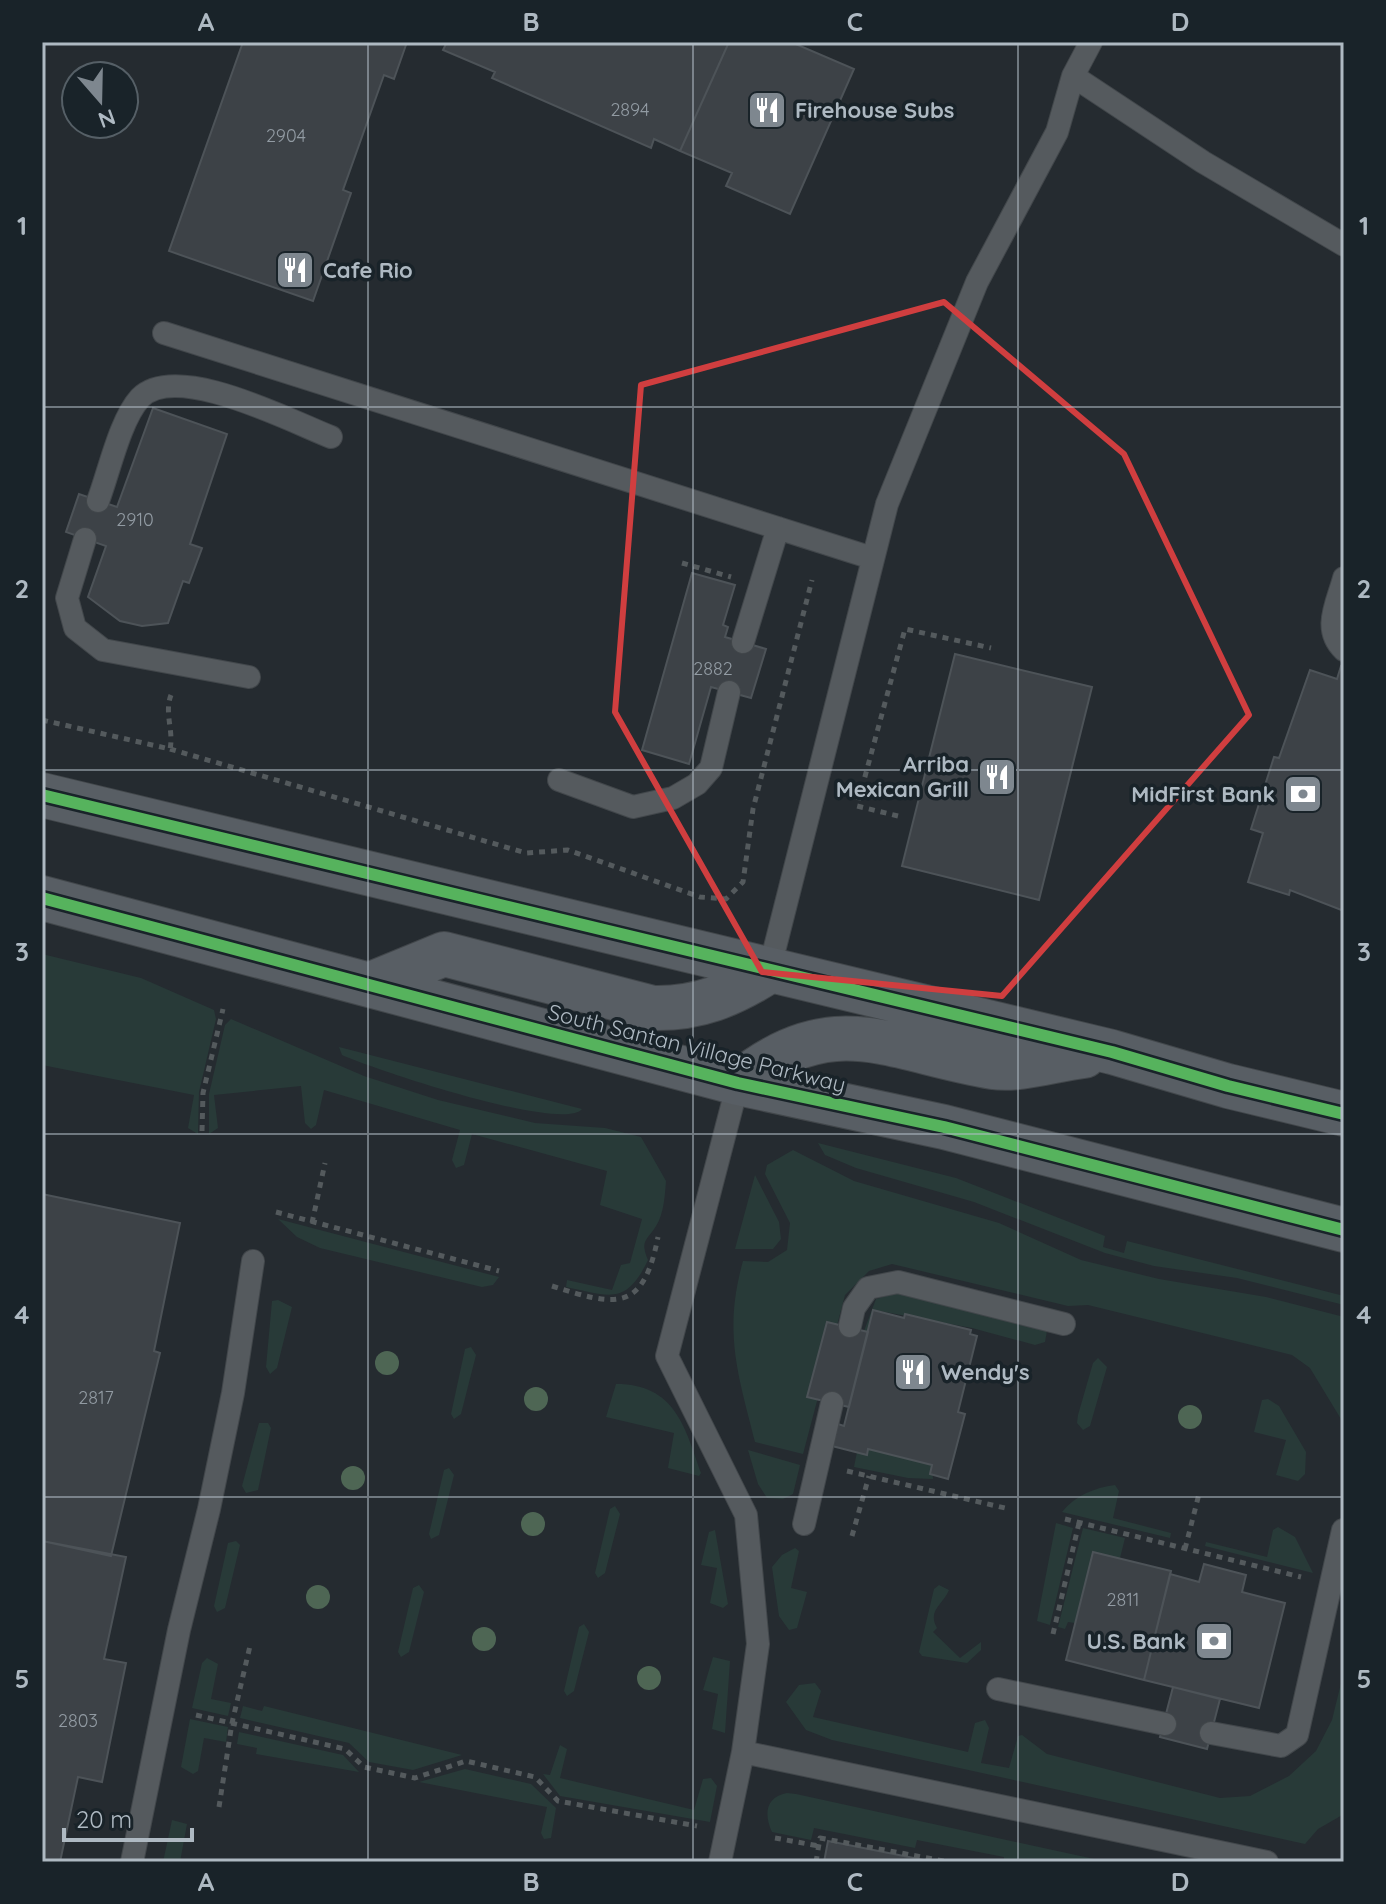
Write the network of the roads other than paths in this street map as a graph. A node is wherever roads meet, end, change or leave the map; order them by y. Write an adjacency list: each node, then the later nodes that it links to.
1 (1091, 42): 2 (lane)
2 (1073, 76): 3 (lane); 9 (lane)
3 (1344, 245)
4 (164, 333): 7 (lane)
5 (331, 437): 6 (lane)
6 (98, 501)
7 (778, 528): 9 (lane); 11 (lane)
8 (85, 539): 13 (lane)
9 (872, 558): 18 (lane)
10 (1344, 578): 12 (lane)
11 (743, 642)
12 (1344, 650)
13 (249, 677)
14 (729, 692): 15 (lane)
15 (559, 780)
16 (42, 795): 18 (main road)
17 (42, 898): 19 (main road, South Santan Village Parkway)
18 (769, 971): 19 (main road); 20 (main road)
19 (371, 984): 21 (main road, South Santan Village Parkway)
20 (1112, 1052): 21 (main road); 22 (main road)
21 (738, 1083): 23 (main road, South Santan Village Parkway); 33 (lane)
22 (1344, 1114)
23 (1344, 1230)
24 (253, 1261): 34 (lane)
25 (1064, 1324): 26 (lane)
26 (850, 1326)
27 (832, 1403): 28 (lane)
28 (804, 1524)
29 (1343, 1530): 32 (lane)
30 (998, 1689): 31 (lane)
31 (1165, 1724)
32 (1211, 1733)
33 (743, 1752): 35 (lane); 36 (lane)
34 (132, 1862)
35 (720, 1862)
36 (1267, 1862)

